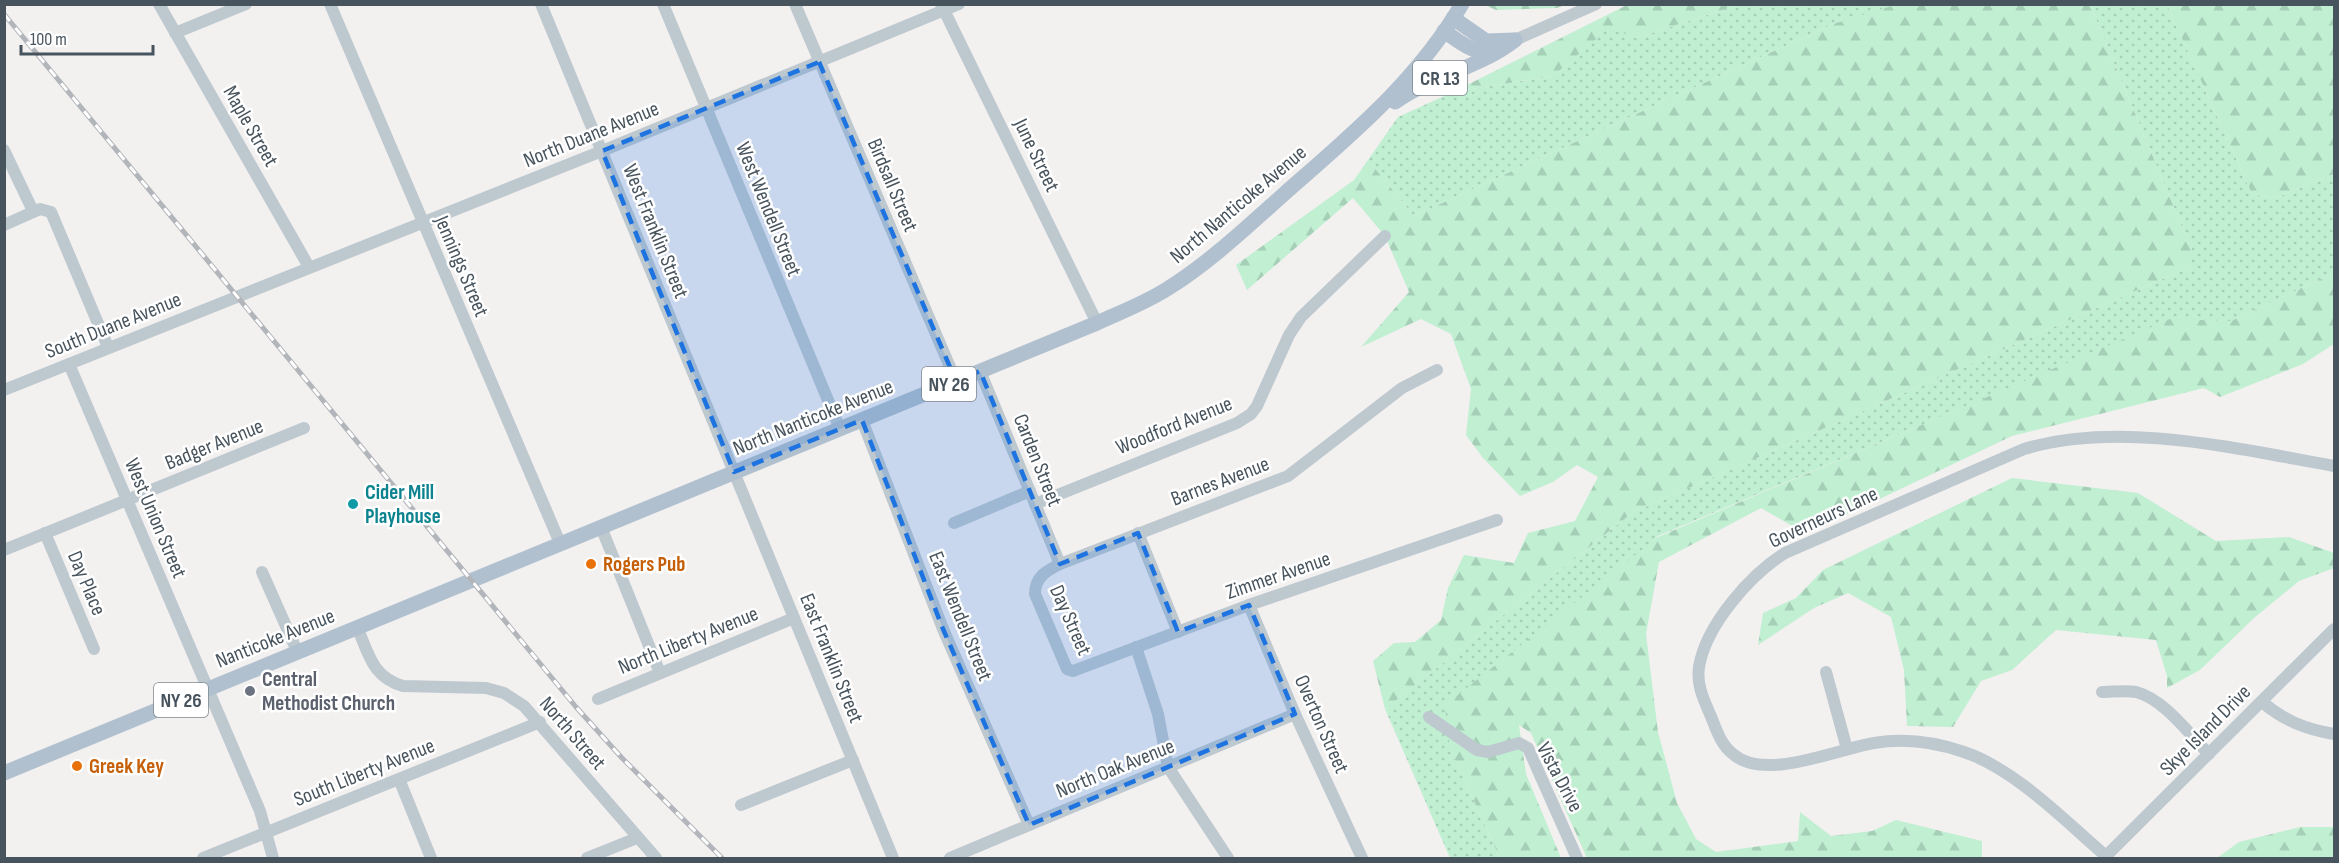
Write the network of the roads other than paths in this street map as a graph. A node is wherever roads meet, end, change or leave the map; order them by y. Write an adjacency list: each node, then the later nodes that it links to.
1 (159, 4): 12 (street, Maple Street)
2 (246, 4): 12 (street)
3 (330, 4): 21 (street, Jennings Street)
4 (541, 4): 19 (street, West Franklin Street)
5 (663, 4): 16 (street, West Wendell Street)
6 (795, 4): 15 (street, Birdsall Street)
7 (959, 4): 10 (street, North Duane Avenue)
8 (1462, 4): 11 (main road, NY 26)
9 (1596, 4): 13 (street, CR 13)
10 (943, 8): 15 (street, North Duane Avenue); 26 (street, June Street)
11 (1449, 25): 13 (main road, CR 13); 14 (main road, CR 13); 17 (main road, NY 26)
12 (175, 33): 24 (street, Maple Street)
13 (1515, 40): 14 (main road, CR 13)
14 (1499, 52): 17 (main road, CR 13)
15 (819, 62): 16 (street, North Duane Avenue); 31 (street, Birdsall Street)
16 (707, 108): 19 (street, North Duane Avenue); 35 (street, West Wendell Street)
17 (1368, 120): 26 (main road, North Nanticoke Avenue / NY 26)
18 (4, 150): 20 (street)
19 (602, 151): 21 (street, North Duane Avenue); 37 (street, West Franklin Street)
20 (33, 211): 22 (street); 27 (street)
21 (423, 223): 24 (street, North Duane Avenue); 46 (street, Jennings Street)
22 (4, 225)
23 (1385, 236): 40 (street, Woodford Avenue)
24 (309, 267): 25 (street, North Duane Avenue)
25 (237, 296): 27 (street, South Duane Avenue)
26 (1097, 323): 30 (main road, North Nanticoke Avenue / NY 26)
27 (108, 347): 28 (street, South Duane Avenue)
28 (69, 364): 32 (street, South Duane Avenue); 39 (street, West Union Street)
29 (1437, 370): 45 (street, Barnes Avenue)
30 (980, 372): 31 (main road, North Nanticoke Avenue / NY 26); 38 (street, Carden Street)
31 (957, 381): 33 (main road, North Nanticoke Avenue / NY 26)
32 (4, 390)
33 (862, 420): 35 (main road, North Nanticoke Avenue / NY 26); 78 (street, East Wendell Street)
34 (304, 428): 39 (street, Badger Avenue)
35 (840, 429): 37 (main road, North Nanticoke Avenue / NY 26)
36 (2334, 466): 71 (street, Governeurs Lane)
37 (734, 472): 43 (main road, North Nanticoke Avenue / NY 26); 53 (street, East Franklin Street)
38 (1030, 491): 40 (street, Carden Street); 42 (street)
39 (127, 500): 44 (street, Badger Avenue); 63 (street, West Union Street)
40 (1035, 504): 48 (street, Carden Street)
41 (1497, 520): 52 (street, Zimmer Avenue)
42 (954, 523)
43 (601, 527): 46 (main road, North Nanticoke Avenue / NY 26); 62 (street)
44 (45, 533): 47 (street, Badger Avenue); 58 (street, Day Place)
45 (1138, 533): 48 (street, Barnes Avenue); 56 (street)
46 (560, 543): 50 (main road, North Nanticoke Avenue / NY 26)
47 (4, 550)
48 (1060, 564): 51 (street, Barnes Avenue)
49 (262, 572): 59 (street)
50 (463, 584): 54 (main road, Nanticoke Avenue / NY 26)
51 (1035, 585): 60 (street, Day Street)
52 (1249, 605): 56 (street, Zimmer Avenue); 67 (street, Overton Street)
53 (794, 618): 62 (street, North Liberty Avenue); 73 (street, East Franklin Street)
54 (357, 627): 59 (main road, Nanticoke Avenue / NY 26); 69 (street, North Street)
55 (2334, 629): 66 (street, Skye Island Drive)
56 (1178, 632): 57 (street, Zimmer Avenue)
57 (1136, 647): 60 (street, Zimmer Avenue); 74 (street)
58 (94, 649)
59 (297, 651): 63 (main road, Nanticoke Avenue / NY 26)
60 (1073, 671)
61 (1826, 672): 71 (street)
62 (660, 673): 65 (street, North Liberty Avenue)
63 (209, 688): 75 (main road, Nanticoke Avenue / NY 26); 79 (street, West Union Street)
64 (2102, 692): 72 (street)
65 (598, 699)
66 (2262, 702): 70 (street); 72 (street, Skye Island Drive)
67 (1295, 714): 74 (street, North Oak Avenue); 90 (street, Overton Street)
68 (1429, 717): 91 (street, Vista Drive)
69 (540, 722): 76 (street, South Liberty Avenue); 80 (street, North Street)
70 (2334, 734)
71 (1847, 749): 81 (street, Governeurs Lane)
72 (2209, 754): 81 (street, Skye Island Drive)
73 (853, 760): 77 (street); 87 (street, East Franklin Street)
74 (1168, 767): 78 (street, North Oak Avenue); 89 (street)
75 (4, 773)
76 (399, 779): 79 (street, South Liberty Avenue); 84 (street)
77 (741, 804)
78 (1029, 825): 88 (street, North Oak Avenue)
79 (264, 832): 82 (street, South Liberty Avenue); 83 (street, West Union Street)
80 (637, 838): 85 (street); 86 (street, North Street)
81 (2105, 857)
82 (203, 858)
83 (273, 858)
84 (431, 858)
85 (587, 858)
86 (656, 858)
87 (893, 858)
88 (950, 858)
89 (1228, 858)
90 (1362, 858)
91 (1577, 858)

